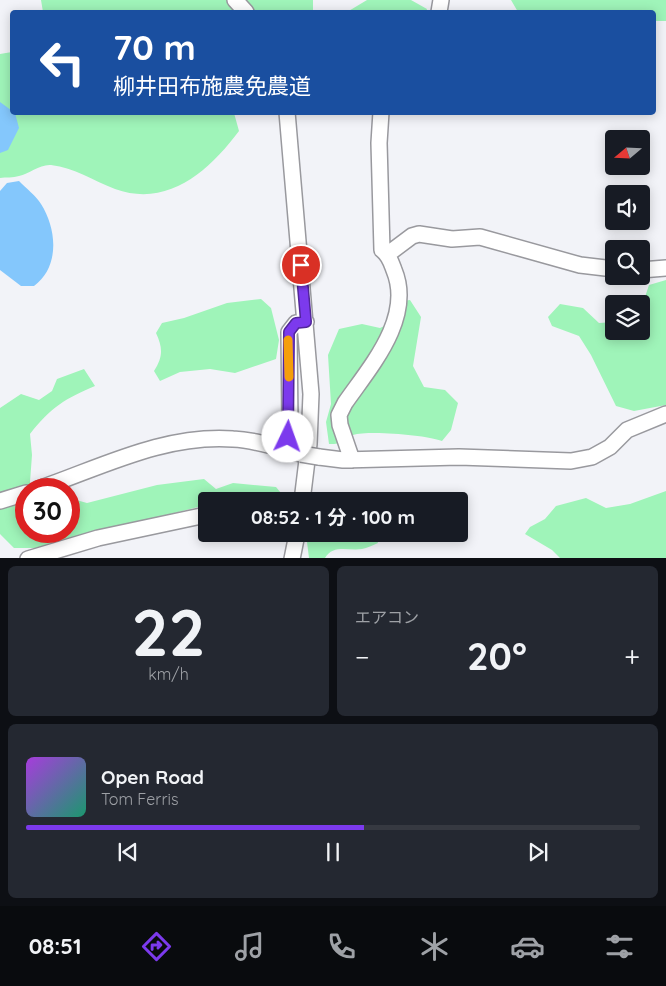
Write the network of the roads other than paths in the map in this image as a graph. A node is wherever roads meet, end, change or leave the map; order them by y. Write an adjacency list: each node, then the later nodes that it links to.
1 (235, 0): 2 (street)
2 (244, 10)
3 (288, 115): 9 (street)
4 (381, 115): 5 (street)
5 (388, 254): 6 (street); 12 (street)
6 (605, 268)
7 (666, 268): 8 (street)
8 (650, 269)
9 (306, 322): 11 (street); 14 (street)
10 (666, 414): 12 (street)
11 (294, 452): 12 (street, bridge); 13 (street)
12 (352, 460)
13 (68, 478)
14 (303, 492)
15 (15, 496): 16 (street)
16 (0, 501)
17 (198, 517): 19 (street)
18 (295, 542): 20 (street)
19 (28, 558)
20 (292, 558)

